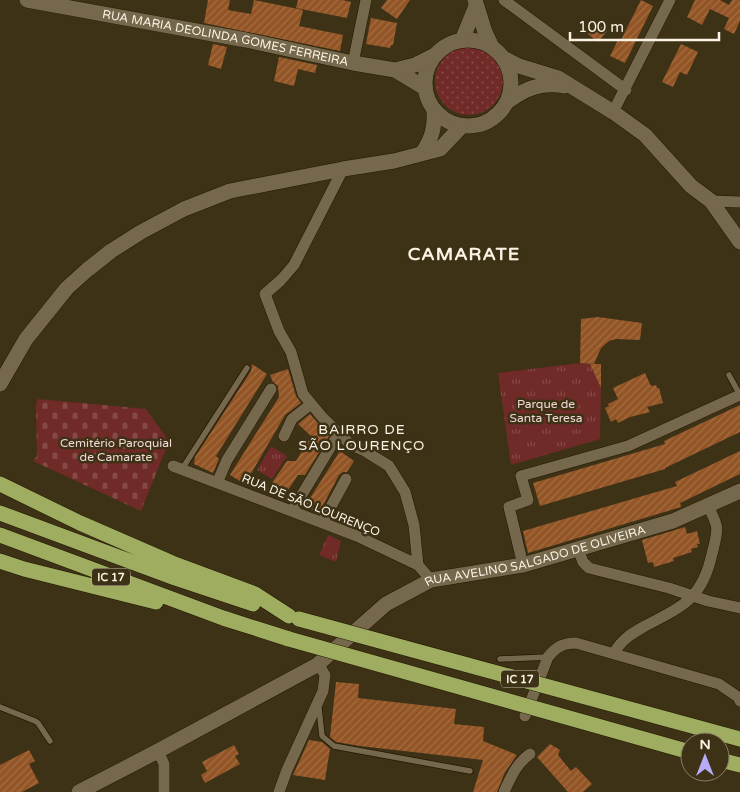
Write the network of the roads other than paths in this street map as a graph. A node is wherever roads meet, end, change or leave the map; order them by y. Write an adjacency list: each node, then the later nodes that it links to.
1 (27, 0): 10 (street, RUA MARIA DEOLINDA GOMES FERREIRA)
2 (366, 0): 10 (street)
3 (504, 0): 14 (street)
4 (670, 0): 14 (street)
5 (476, 3): 6 (street); 7 (street)
6 (462, 40): 7 (street); 8 (street)
7 (492, 47): 9 (street)
8 (435, 55): 11 (street, RUA MARIA DEOLINDA GOMES FERREIRA); 13 (street)
9 (503, 58): 12 (street); 15 (street)
10 (353, 63): 11 (street, RUA MARIA DEOLINDA GOMES FERREIRA)
11 (395, 70): 13 (street, RUA MARIA DEOLINDA GOMES FERREIRA)
12 (571, 87): 15 (street); 17 (street)
13 (425, 88): 16 (street)
14 (626, 90): 17 (street)
15 (507, 102): 18 (street)
16 (434, 110): 18 (street); 19 (street)
17 (613, 112): 21 (street)
18 (462, 126): 19 (street)
19 (422, 153): 20 (street)
20 (343, 169): 26 (street); 29 (street)
21 (712, 201): 22 (street); 23 (street)
22 (740, 202)
23 (739, 237)
24 (247, 368): 32 (lane)
25 (729, 375): 28 (lane)
26 (0, 384)
27 (271, 389): 34 (street)
28 (740, 395): 45 (street)
29 (311, 404): 30 (street); 31 (street)
30 (339, 434): 38 (street); 44 (street)
31 (284, 436)
32 (178, 467): 34 (street, RUA DE SÃO LOURENÇO)
33 (346, 479): 40 (street)
34 (217, 482): 38 (street, RUA DE SÃO LOURENÇO)
35 (0, 484): 49 (highway)
36 (740, 491): 37 (street, RUA AVELINO SALGADO DE OLIVEIRA)
37 (708, 506): 42 (street, RUA AVELINO SALGADO DE OLIVEIRA); 47 (street)
38 (292, 511): 40 (street, RUA DE SÃO LOURENÇO)
39 (0, 513): 49 (highway, IC 17)
40 (322, 523): 44 (street, RUA DE SÃO LOURENÇO)
41 (0, 535): 50 (highway, IC 17)
42 (578, 549): 45 (street, RUA AVELINO SALGADO DE OLIVEIRA); 47 (street)
43 (0, 560): 50 (highway)
44 (418, 565): 46 (street, RUA DE SÃO LOURENÇO)
45 (523, 566): 46 (street, RUA AVELINO SALGADO DE OLIVEIRA)
46 (431, 580): 54 (street, RUA AVELINO SALGADO DE OLIVEIRA)
47 (693, 596): 48 (street); 51 (street)
48 (740, 608)
49 (294, 617): 59 (highway, IC 17, bridge)
50 (223, 618): 61 (highway, IC 17, bridge)
51 (614, 654): 52 (street); 56 (street)
52 (548, 657): 53 (lane); 58 (street)
53 (500, 659)
54 (317, 664): 55 (street); 62 (street, RUA AVELINO SALGADO DE OLIVEIRA)
55 (318, 701): 64 (lane); 67 (street)
56 (740, 701)
57 (0, 707): 60 (lane)
58 (526, 716)
59 (740, 740)
60 (50, 741)
61 (680, 749)
62 (158, 751): 65 (street, RUA AVELINO SALGADO DE OLIVEIRA); 66 (street)
63 (530, 754): 68 (street)
64 (470, 771)
65 (79, 792)
66 (164, 792)
67 (278, 792)
68 (504, 792)

